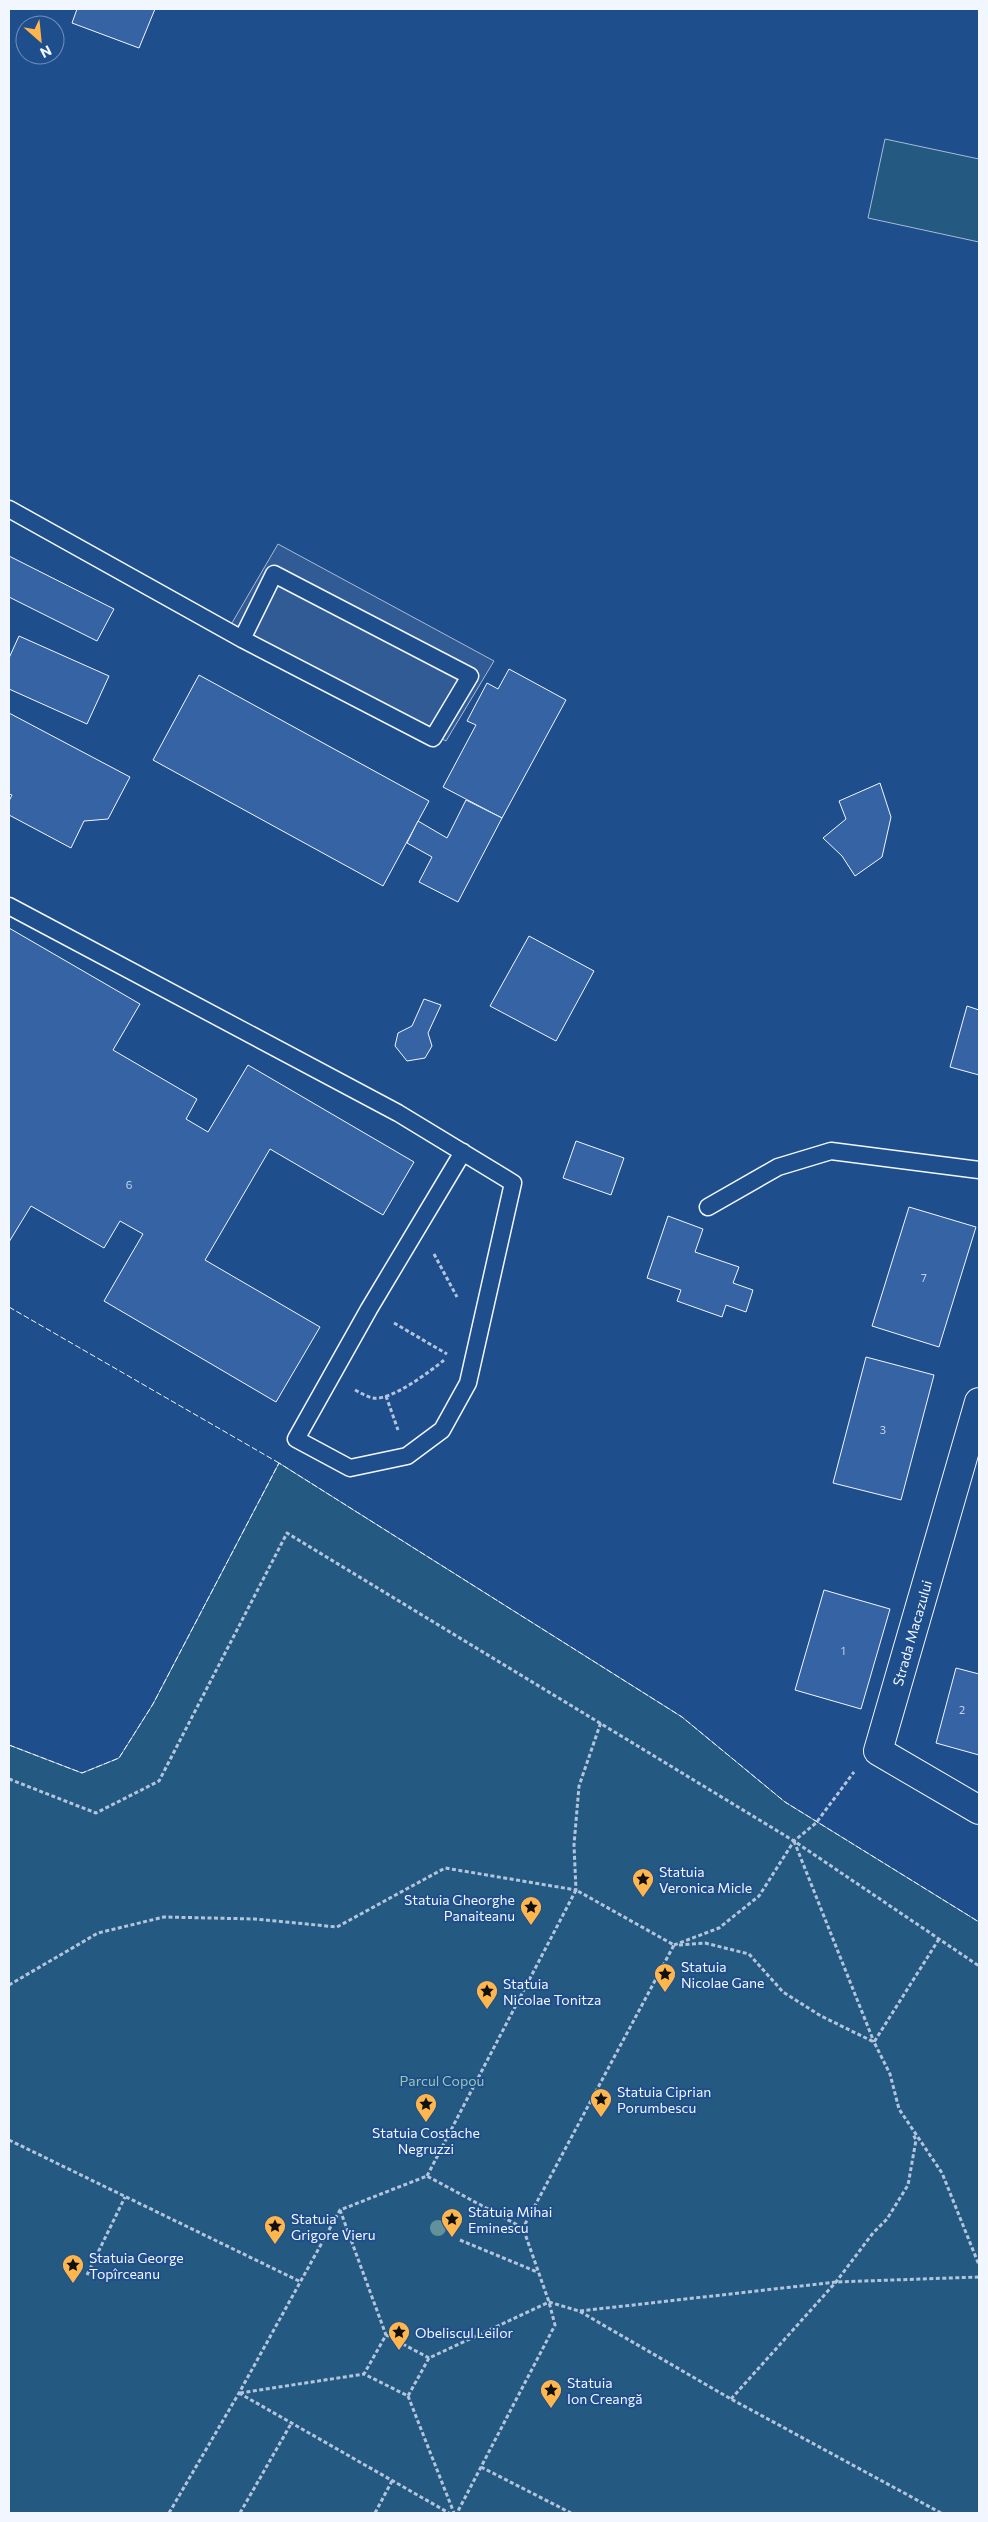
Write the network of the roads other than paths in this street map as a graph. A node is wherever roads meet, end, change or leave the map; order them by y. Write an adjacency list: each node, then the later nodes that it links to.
1 (9, 509): 2 (lane)
2 (242, 639): 2 (lane)
3 (9, 906): 4 (lane)
4 (462, 1152): 4 (lane)
5 (979, 1170): 6 (lane)
6 (708, 1207)
7 (979, 1402): 8 (street, Strada Macazului)
8 (979, 1810)

